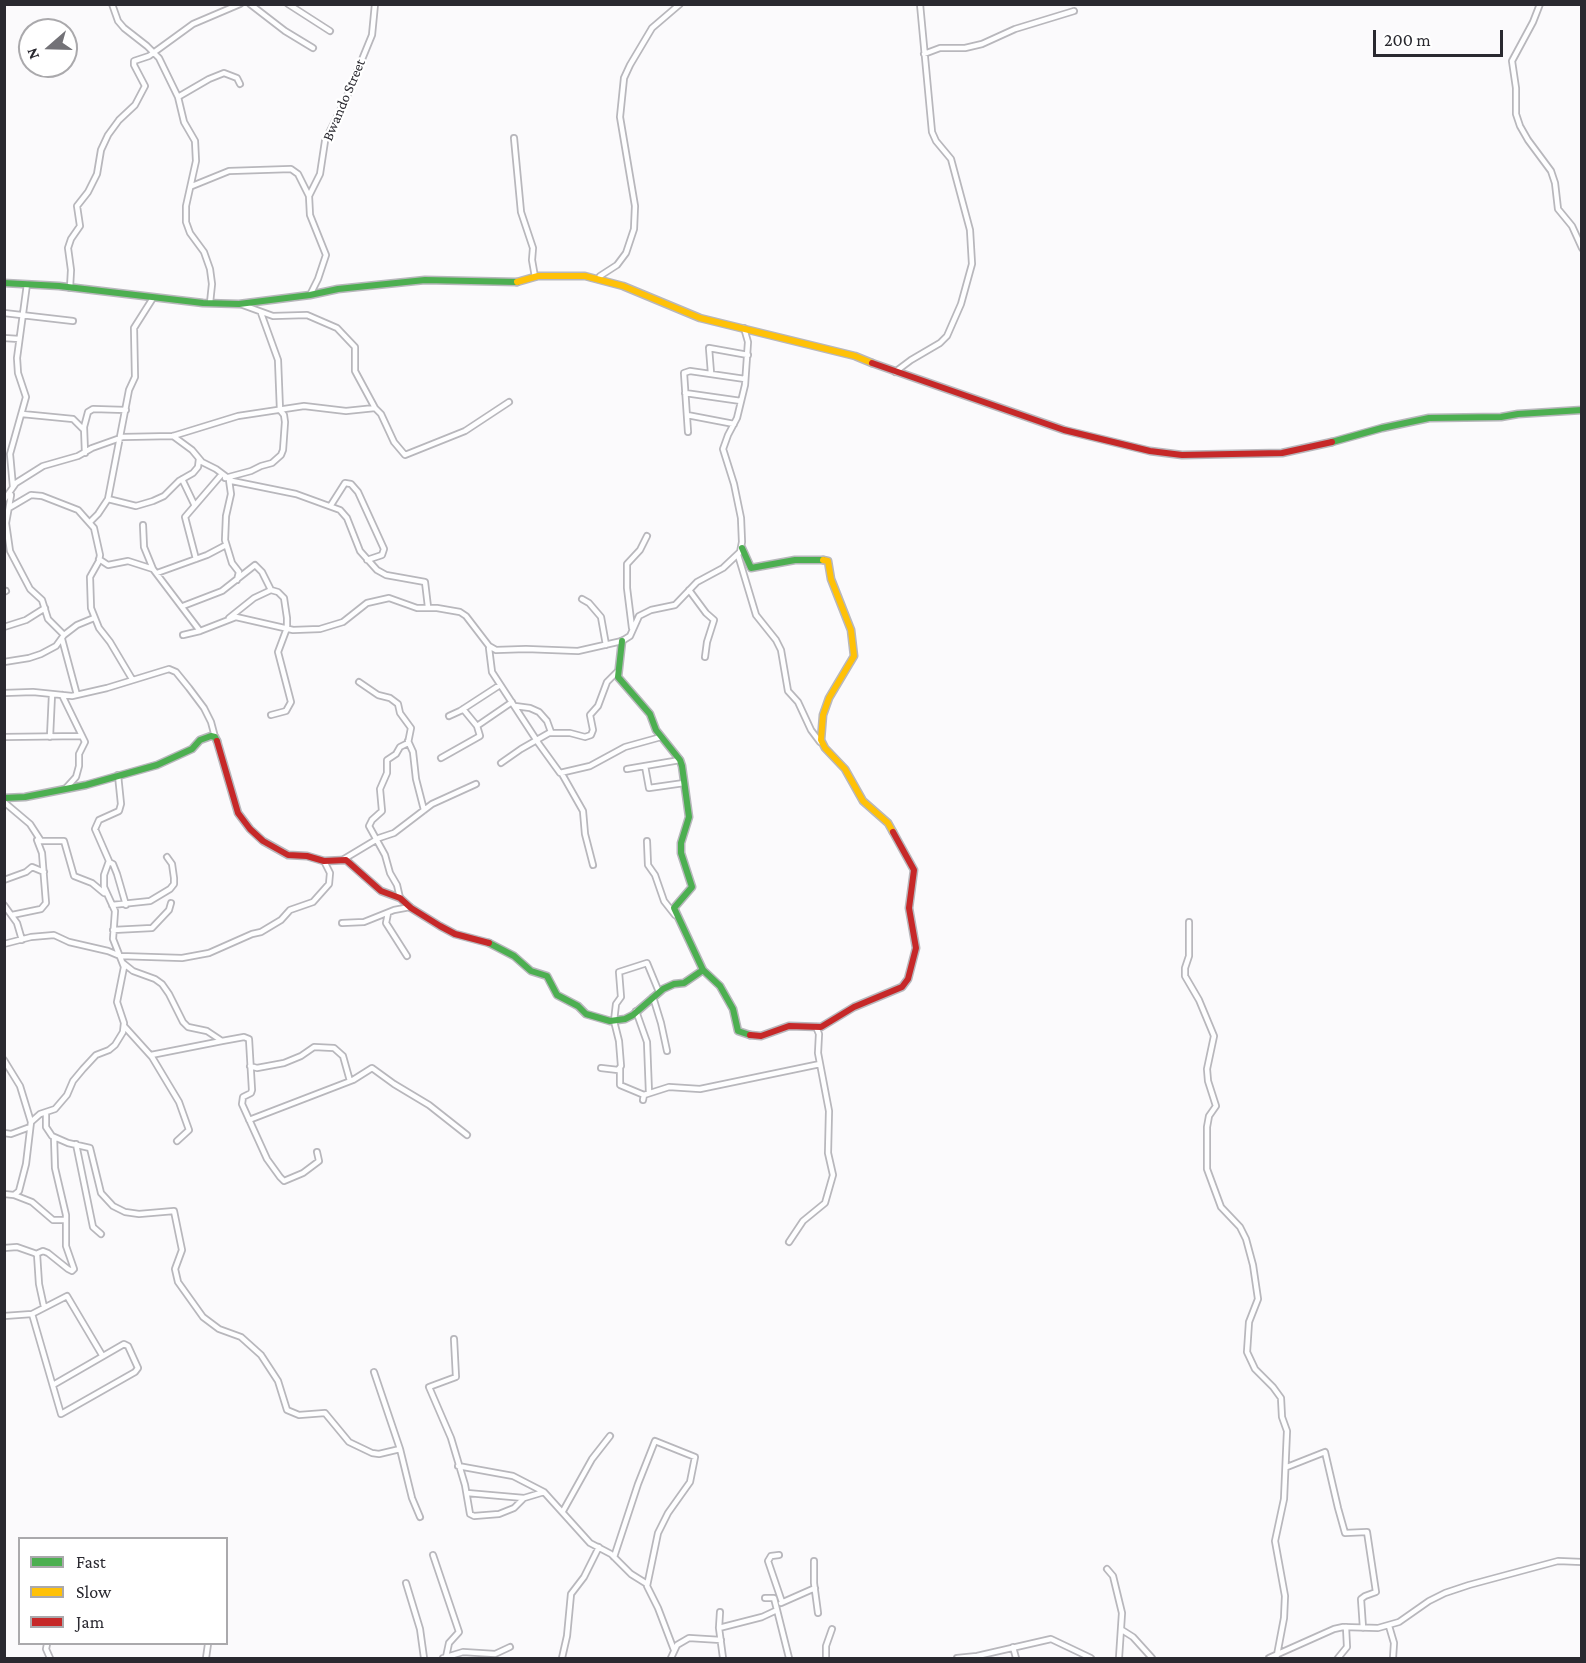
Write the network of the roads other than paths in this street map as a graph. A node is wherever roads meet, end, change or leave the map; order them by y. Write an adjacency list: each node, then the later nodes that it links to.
1 (112, 4): 12 (street)
2 (240, 4): 12 (street)
3 (250, 4): 11 (street)
4 (288, 4): 10 (street)
5 (375, 4): 18 (street, Bwando Street)
6 (680, 4): 21 (street)
7 (920, 4): 13 (street)
8 (1540, 4): 19 (street)
9 (1074, 10): 13 (street)
10 (330, 32)
11 (313, 48)
12 (155, 52): 15 (street); 24 (street)
13 (924, 54): 37 (street)
14 (240, 84): 15 (street)
15 (178, 97): 17 (street)
16 (514, 138): 20 (street)
17 (192, 186): 18 (street); 27 (street)
18 (309, 196): 25 (street)
19 (1581, 248)
20 (535, 277): 21 (street); 25 (street)
21 (598, 279): 33 (street)
22 (4, 283): 23 (street)
23 (27, 284): 24 (street); 31 (street)
24 (70, 288): 26 (street)
25 (310, 295): 28 (street)
26 (153, 298): 27 (street); 44 (street)
27 (210, 303): 28 (street)
28 (239, 304): 29 (street)
29 (261, 313): 43 (street); 45 (street)
30 (4, 314): 31 (street)
31 (22, 315): 32 (street); 35 (street)
32 (73, 321)
33 (744, 328): 36 (street); 37 (street)
34 (4, 338): 35 (street)
35 (19, 339): 47 (street)
36 (748, 355): 38 (street); 39 (street)
37 (895, 372): 46 (street)
38 (711, 374): 39 (street); 40 (street)
39 (745, 379): 41 (street)
40 (685, 393): 41 (street); 48 (street)
41 (741, 401): 49 (street)
42 (509, 402): 43 (street)
43 (375, 408): 45 (street)
44 (126, 410): 50 (street); 53 (street)
45 (280, 410): 52 (street); 56 (street)
46 (1581, 410)
47 (22, 414): 50 (street); 58 (street)
48 (687, 415): 49 (street); 51 (street)
49 (734, 424): 68 (street)
50 (84, 430): 54 (street)
51 (688, 432)
52 (172, 436): 53 (street); 55 (street)
53 (121, 437): 54 (street); 59 (street)
54 (85, 453): 58 (street)
55 (199, 459): 56 (street); 57 (street)
56 (225, 477): 61 (street); 62 (street); 67 (street)
57 (182, 479): 59 (street); 61 (street)
58 (14, 488): 60 (street); 63 (street)
59 (108, 499): 64 (street)
60 (4, 500)
61 (194, 504): 70 (street)
62 (331, 505): 72 (street); 72 (street)
63 (9, 508): 64 (street); 81 (street)
64 (90, 522): 71 (street)
65 (143, 525): 73 (street)
66 (647, 536): 86 (street)
67 (226, 545): 70 (street); 75 (street)
68 (742, 548): 69 (street); 116 (street)
69 (738, 555): 77 (street); 116 (street)
70 (196, 559): 74 (street)
71 (99, 560): 73 (street); 82 (street)
72 (367, 560): 80 (street)
73 (153, 569): 74 (street)
74 (158, 573): 79 (street)
75 (237, 580): 76 (street); 79 (street)
76 (271, 590): 83 (street); 85 (street)
77 (689, 590): 86 (street); 93 (street)
78 (582, 599): 91 (street)
79 (183, 606): 87 (street)
80 (428, 607): 85 (street); 92 (street)
81 (45, 608): 84 (street); 89 (street)
82 (94, 618): 89 (street); 96 (street)
83 (227, 620): 85 (street); 87 (street)
84 (4, 627)
85 (287, 628): 105 (street)
86 (632, 630): 90 (street)
87 (200, 631): 88 (street)
88 (183, 635)
89 (63, 637): 94 (street); 102 (street)
90 (622, 641): 91 (street); 95 (street)
91 (606, 645): 92 (street)
92 (489, 646): 98 (street)
93 (705, 657)
94 (4, 662)
95 (617, 672): 108 (street); 113 (street)
96 (132, 679): 102 (street); 112 (street)
97 (359, 682): 115 (street)
98 (500, 685): 103 (street); 104 (street)
99 (4, 693): 100 (street)
100 (52, 694): 101 (street); 111 (street)
101 (62, 695): 102 (street); 109 (street)
102 (77, 695)
103 (513, 704): 107 (street); 108 (street); 114 (street)
104 (462, 709): 106 (street); 107 (street)
105 (271, 715)
106 (449, 716)
107 (477, 726): 117 (street)
108 (551, 732): 114 (street)
109 (82, 736): 111 (street); 126 (street)
110 (4, 737): 111 (street)
111 (50, 737)
112 (215, 737): 123 (street); 135 (street)
113 (661, 737): 118 (street); 122 (street)
114 (536, 740): 119 (street); 122 (street)
115 (408, 741): 129 (street); 131 (street)
116 (822, 744): 163 (street)
117 (441, 758)
118 (680, 760): 120 (street); 124 (street)
119 (501, 764)
120 (645, 766): 121 (street); 124 (street)
121 (627, 769)
122 (562, 774): 137 (street)
123 (118, 775): 126 (street); 136 (street)
124 (684, 783): 149 (street)
125 (476, 784): 129 (street)
126 (64, 790): 127 (street)
127 (4, 798)
128 (4, 802): 130 (street)
129 (424, 810): 131 (street)
130 (36, 834): 138 (street); 140 (street)
131 (377, 839): 134 (street); 141 (street)
132 (647, 841): 149 (street)
133 (167, 857): 143 (street)
134 (344, 859): 135 (street); 141 (street)
135 (324, 861): 155 (street)
136 (109, 862): 140 (street); 143 (street)
137 (593, 866)
138 (44, 872): 139 (street); 148 (street)
139 (4, 880)
140 (107, 896): 145 (street)
141 (400, 898): 146 (street)
142 (171, 903): 152 (street)
143 (126, 904): 145 (street)
144 (4, 905): 148 (street)
145 (112, 905): 152 (street)
146 (410, 907): 147 (street); 161 (street)
147 (388, 913): 151 (street); 156 (street)
148 (12, 915): 153 (street)
149 (677, 916): 158 (street)
150 (1189, 922): 200 (street)
151 (342, 923)
152 (113, 930): 155 (street)
153 (22, 940): 154 (street); 155 (street)
154 (4, 944)
155 (120, 956): 157 (street)
156 (407, 956)
157 (123, 963): 162 (street); 164 (street)
158 (704, 970): 159 (street); 163 (street)
159 (656, 994): 160 (street); 161 (street); 165 (street)
160 (636, 1011): 161 (street); 173 (street)
161 (614, 1021): 171 (street)
162 (124, 1026): 166 (street); 174 (street)
163 (816, 1027): 168 (street)
164 (222, 1041): 166 (street); 169 (street)
165 (667, 1051)
166 (151, 1055): 180 (street)
167 (4, 1060): 176 (street)
168 (820, 1064): 173 (street); 187 (street)
169 (250, 1066): 172 (street); 175 (street)
170 (601, 1068): 171 (street)
171 (620, 1068): 173 (street)
172 (350, 1081): 175 (street); 178 (street)
173 (646, 1096)
174 (46, 1113): 176 (street); 179 (street)
175 (249, 1120): 182 (street)
176 (31, 1124): 177 (street); 184 (street)
177 (4, 1133)
178 (467, 1135)
179 (54, 1137): 181 (street); 185 (street)
180 (177, 1141)
181 (76, 1144): 186 (street); 198 (street)
182 (317, 1152)
183 (4, 1194): 184 (street)
184 (14, 1195): 185 (street)
185 (66, 1220): 189 (street)
186 (101, 1234)
187 (789, 1242)
188 (4, 1248): 189 (street)
189 (36, 1254): 190 (street)
190 (45, 1306): 191 (street); 194 (street)
191 (32, 1314): 192 (street); 196 (street)
192 (4, 1316)
193 (454, 1339): 199 (street)
194 (102, 1355): 196 (street); 196 (street)
195 (374, 1371): 198 (street)
196 (53, 1385)
197 (610, 1436): 204 (street)
198 (400, 1449): 205 (street)
199 (458, 1466): 201 (street); 202 (street)
200 (1287, 1467): 224 (street); 231 (street)
201 (544, 1492): 203 (street); 204 (street)
202 (467, 1493): 203 (street); 203 (street)
203 (524, 1498)
204 (563, 1512): 206 (street)
205 (420, 1517)
206 (598, 1547): 209 (street); 235 (street)
207 (433, 1555): 232 (street)
208 (779, 1556): 217 (street)
209 (614, 1557): 214 (street); 214 (street)
210 (814, 1561): 215 (street)
211 (1581, 1562): 221 (street)
212 (1107, 1569): 226 (street)
213 (406, 1583): 234 (street)
214 (647, 1584): 230 (street)
215 (815, 1588): 217 (street); 220 (street)
216 (765, 1598): 218 (street)
217 (782, 1602): 218 (street)
218 (777, 1607): 223 (street); 238 (street)
219 (720, 1612): 223 (street)
220 (818, 1613)
221 (1389, 1626): 224 (street); 246 (street)
222 (1346, 1627): 224 (street); 231 (street); 245 (street)
223 (719, 1628): 227 (street)
224 (1363, 1628)
225 (832, 1629): 239 (street)
226 (1122, 1630): 243 (street); 244 (street)
227 (721, 1640): 230 (street); 237 (street)
228 (510, 1647): 232 (street)
229 (1013, 1647): 240 (street); 241 (street); 242 (street)
230 (674, 1650): 236 (street)
231 (1277, 1655): 233 (street)
232 (445, 1658)
233 (1270, 1658)
234 (424, 1659)
235 (562, 1659)
236 (671, 1659)
237 (723, 1659)
238 (789, 1659)
239 (826, 1659)
240 (957, 1659)
241 (1016, 1659)
242 (1091, 1659)
243 (1119, 1659)
244 (1152, 1659)
245 (1338, 1659)
246 (1393, 1659)

